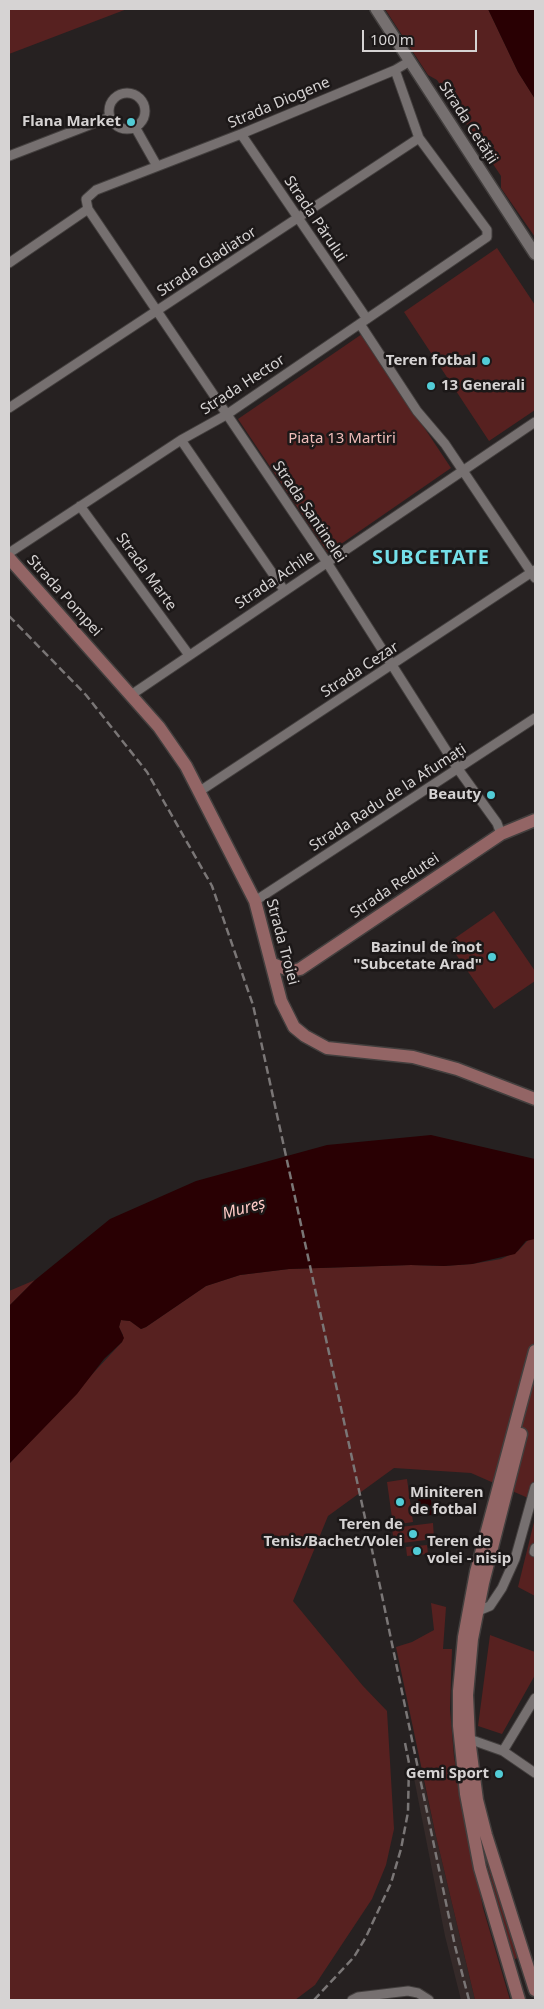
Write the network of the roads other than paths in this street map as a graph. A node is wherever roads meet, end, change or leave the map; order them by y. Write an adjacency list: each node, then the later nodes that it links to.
1 (376, 9): 2 (street, Strada Cetății)
2 (410, 61): 3 (street, Strada Diogene); 12 (street, Strada Cetății)
3 (395, 70): 6 (street, Strada Diogene); 7 (street)
4 (110, 117): 5 (street); 5 (street); 8 (street)
5 (135, 127): 9 (street)
6 (241, 134): 9 (street, Strada Diogene); 11 (street, Strada Părului)
7 (420, 138): 11 (street, Strada Gladiator); 15 (street, Strada Hector)
8 (9, 156)
9 (157, 166): 10 (street, Strada Diogene)
10 (88, 209): 13 (street); 14 (street, Strada Santinelei)
11 (298, 218): 14 (street, Strada Gladiator); 15 (street, Strada Părului)
12 (535, 254)
13 (9, 263)
14 (156, 312): 16 (street, Strada Gladiator); 17 (street, Strada Santinelei)
15 (363, 321): 17 (street, Strada Hector); 20 (street)
16 (9, 408)
17 (226, 415): 19 (street, Strada Hector); 24 (street, Strada Santinelei)
18 (535, 422): 20 (street, Strada Achile)
19 (181, 440): 21 (street, Strada Hector); 26 (street)
20 (463, 469): 24 (street, Strada Achile); 25 (street)
21 (80, 506): 22 (street, Strada Hector); 27 (street, Strada Marte)
22 (9, 552)
23 (9, 558): 28 (main road, Strada Pompei)
24 (326, 561): 26 (street, Strada Achile); 29 (street, Strada Santinelei)
25 (534, 574): 29 (street, Strada Cezar)
26 (284, 590): 27 (street, Strada Achile)
27 (188, 654): 30 (street, Strada Achile)
28 (96, 656): 30 (main road, Strada Troiei)
29 (392, 666): 32 (street, Strada Santinelei); 33 (street, Strada Cezar)
30 (131, 695): 33 (main road, Strada Troiei)
31 (535, 718): 32 (street, Strada Radu de la Afumați)
32 (458, 769): 35 (street, Strada Santinelei); 36 (street, Strada Radu de la Afumați)
33 (200, 791): 36 (main road, Strada Troiei)
34 (535, 820): 35 (main road, Strada Redutei)
35 (501, 834): 37 (main road, Strada Redutei)
36 (255, 901): 37 (main road, Strada Troiei)
37 (273, 964): 38 (main road, Strada Troiei)
38 (535, 1100)
39 (535, 1351): 42 (main road)
40 (535, 1381): 42 (main road)
41 (535, 1487): 43 (street)
42 (500, 1495): 43 (main road); 52 (main road)
43 (478, 1611): 45 (main road)
44 (535, 1698): 46 (street)
45 (469, 1739): 46 (street); 48 (main road)
46 (503, 1751): 47 (street)
47 (535, 1773)
48 (535, 1990)
49 (377, 1998): 50 (street); 51 (street)
50 (352, 2000)
51 (429, 2000)
52 (519, 2000)

